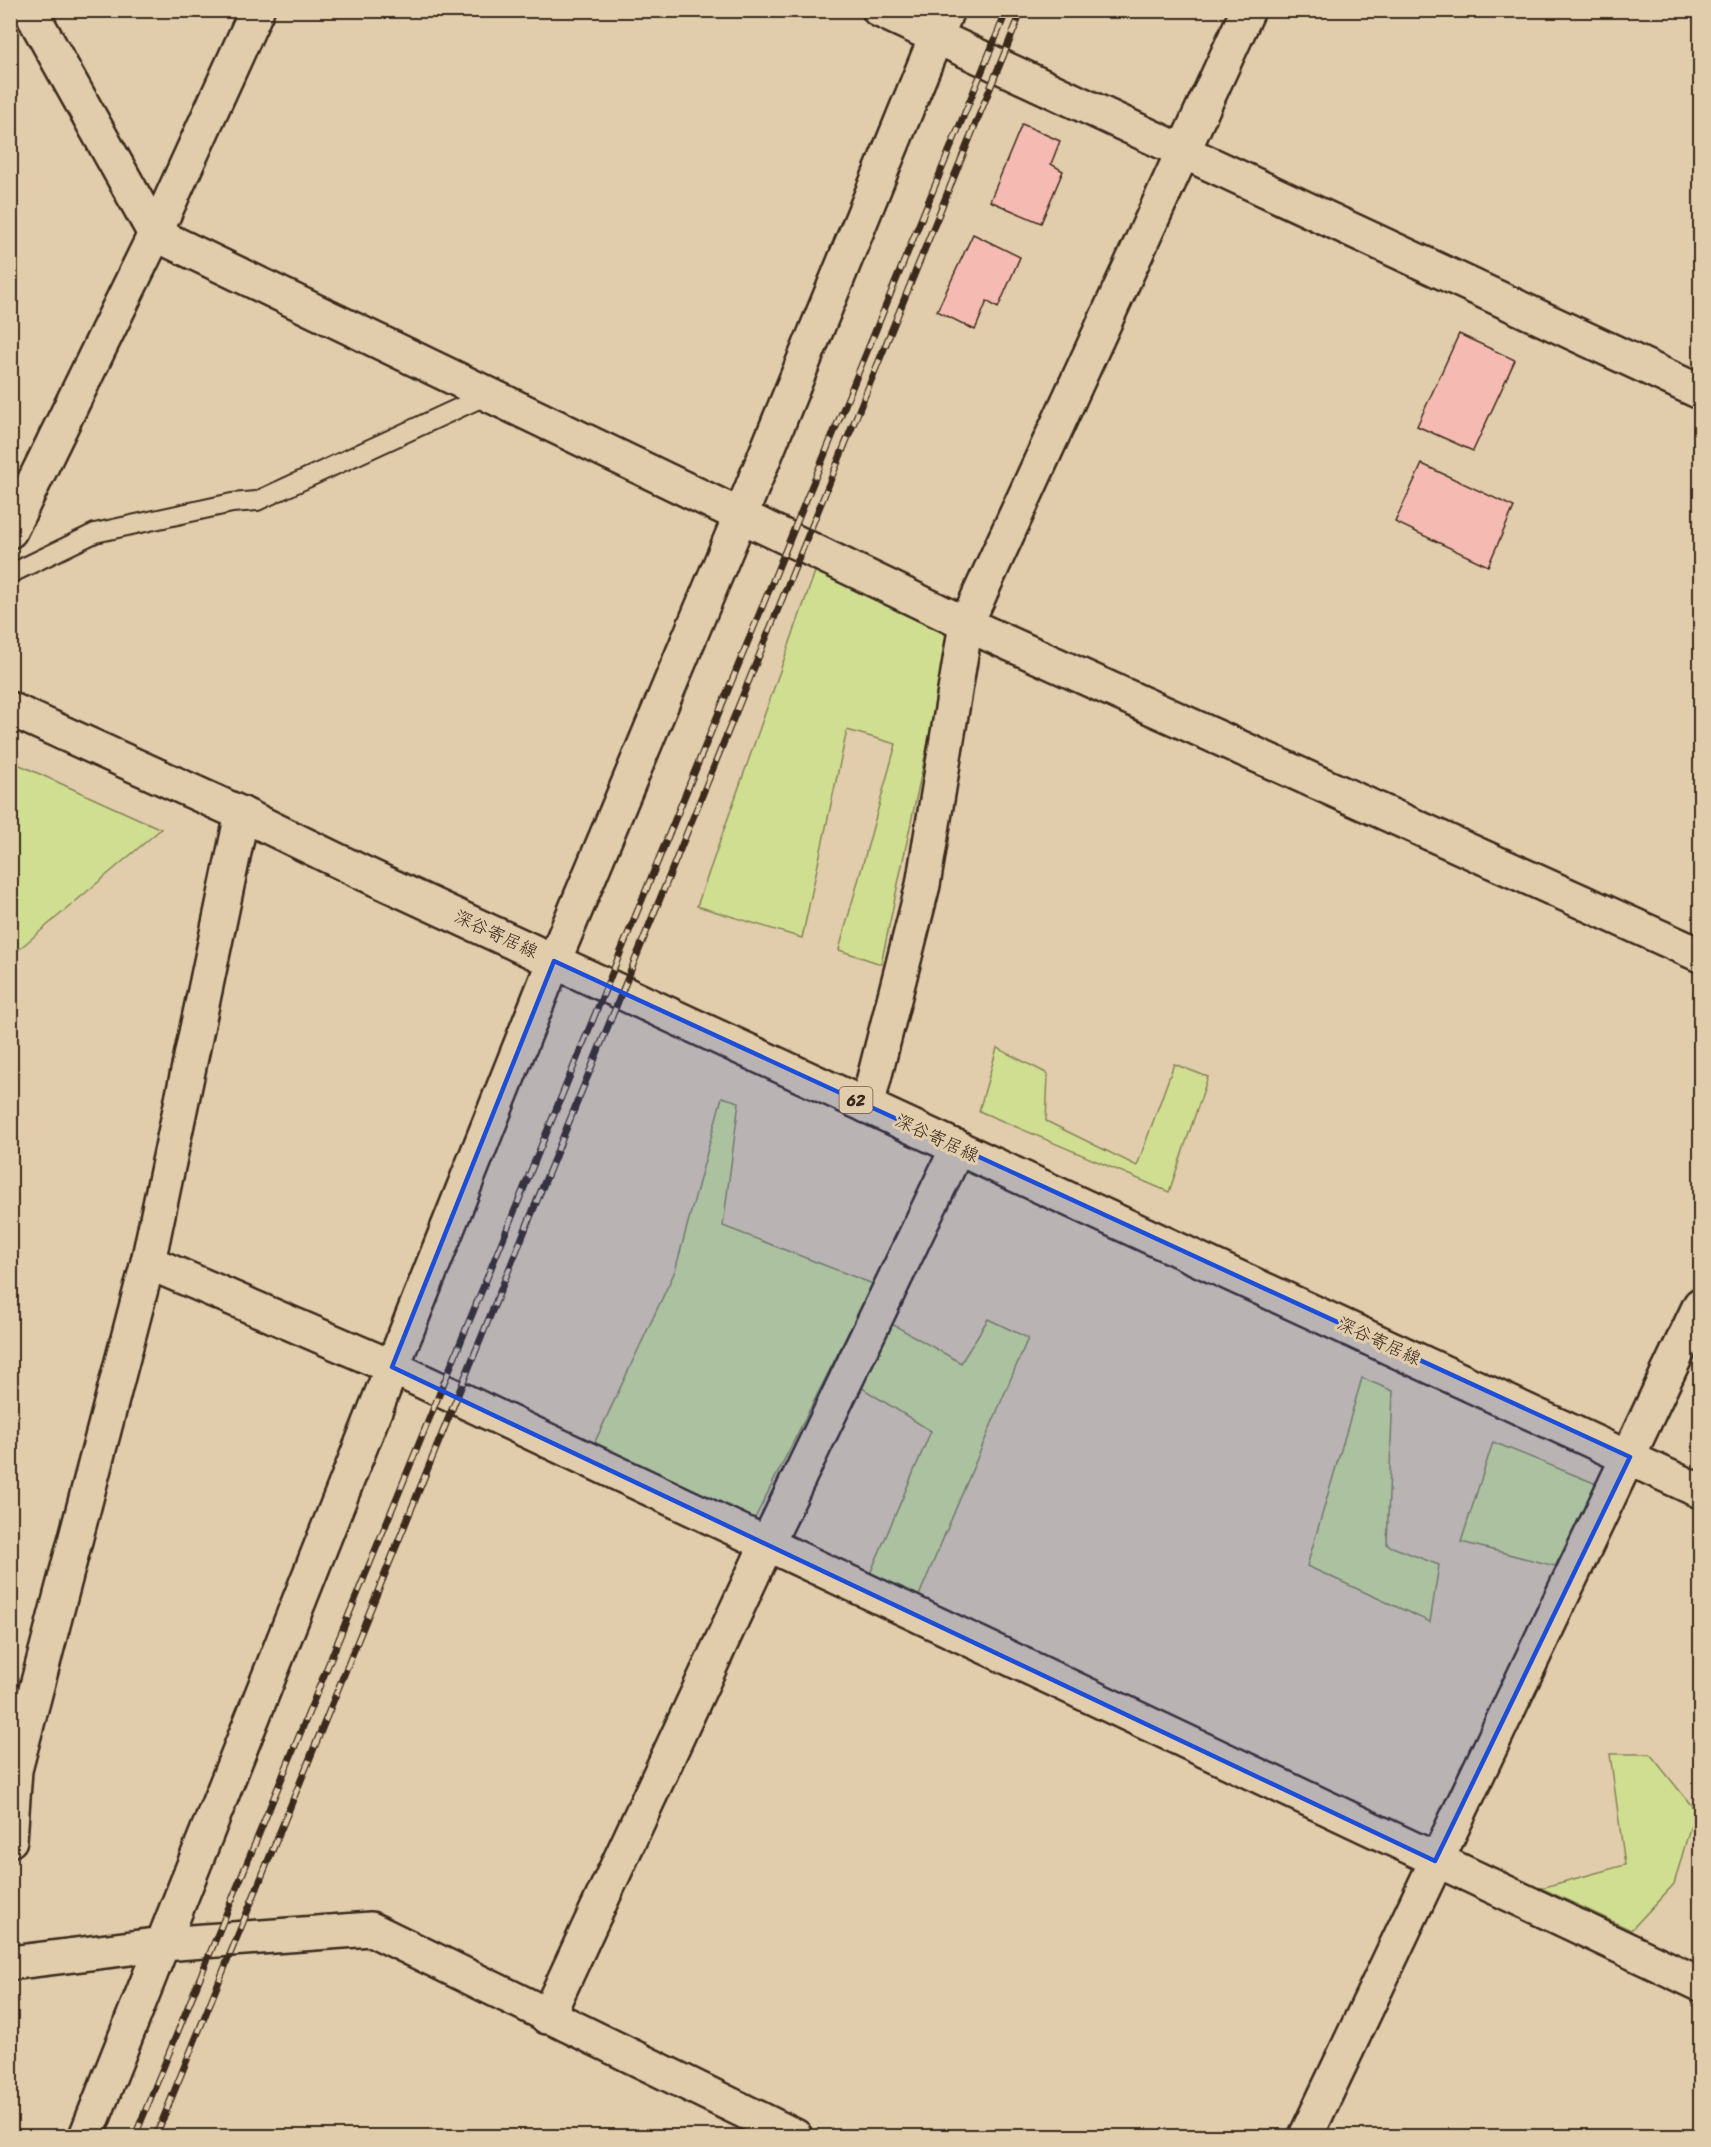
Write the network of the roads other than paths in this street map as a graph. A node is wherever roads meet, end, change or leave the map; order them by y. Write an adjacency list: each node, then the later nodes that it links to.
1 (30, 10): 7 (street)
2 (257, 10): 7 (street)
3 (879, 10): 5 (street)
4 (1248, 10): 6 (street)
5 (942, 24): 6 (street); 10 (street)
6 (1182, 152): 8 (street); 13 (street)
7 (155, 234): 9 (street); 11 (street)
8 (1701, 392)
9 (487, 395): 10 (street); 12 (lane)
10 (740, 517): 13 (street); 17 (street)
11 (10, 531)
12 (10, 574)
13 (966, 624): 16 (street); 18 (street)
14 (10, 709): 15 (street, 深谷寄居線 / 62)
15 (242, 814): 17 (street, 深谷寄居線 / 62); 20 (street)
16 (1701, 955)
17 (554, 961): 18 (street, 深谷寄居線 / 62); 22 (street)
18 (867, 1106): 19 (street, 深谷寄居線 / 62)
19 (958, 1147): 23 (street, 深谷寄居線 / 62); 25 (street)
20 (148, 1262): 22 (street); 26 (street)
21 (1701, 1305): 23 (street)
22 (392, 1367): 25 (street); 29 (street)
23 (1630, 1457): 24 (street, 深谷寄居線 / 62); 28 (street)
24 (1701, 1491)
25 (767, 1544): 28 (street); 32 (street)
26 (13, 1769): 27 (street)
27 (10, 1840)
28 (1435, 1861): 31 (street); 35 (street)
29 (163, 1944): 30 (street); 32 (street); 33 (street)
30 (10, 1964)
31 (1701, 1984)
32 (547, 2017): 34 (street)
33 (86, 2136)
34 (795, 2136)
35 (1306, 2136)

